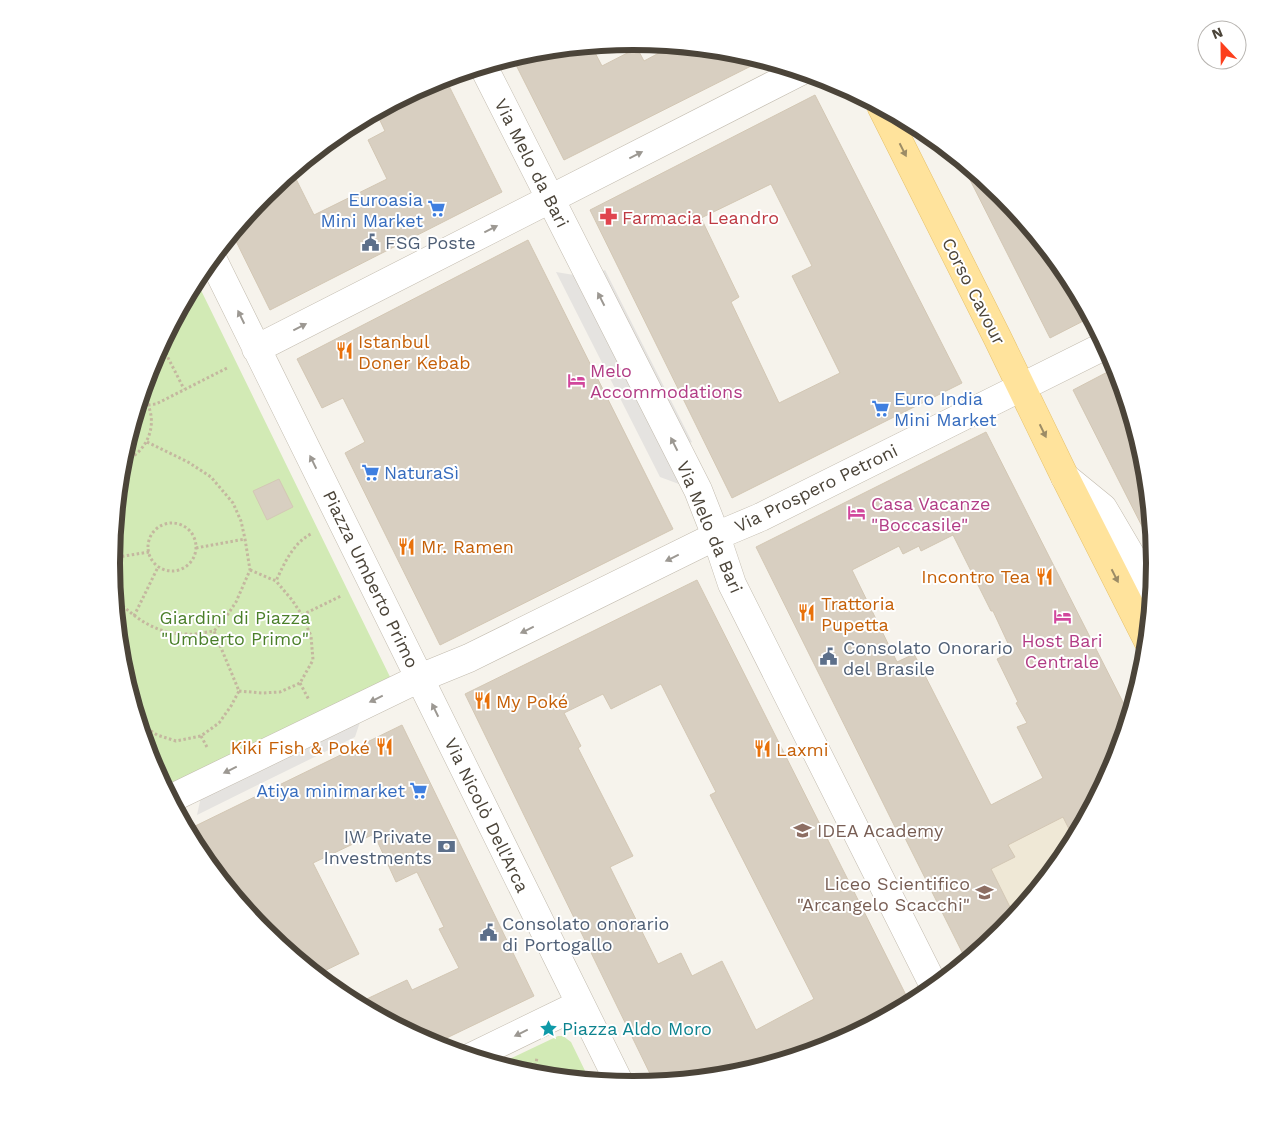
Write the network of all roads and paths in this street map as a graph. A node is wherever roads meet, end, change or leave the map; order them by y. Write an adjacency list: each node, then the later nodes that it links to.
1 (486, 72): 4 (street, Via Melo da Bari)
2 (793, 75): 4 (street, one-way to 2)
3 (887, 117): 10 (main road, Corso Cavour, one-way to 10)
4 (550, 199): 7 (street, one-way to 4); 18 (street, Via Melo da Bari, one-way to 4)
5 (216, 266): 7 (street, Piazza Umberto Primo, one-way to 5)
6 (1100, 348): 10 (street, Via Prospero Petroni)
7 (256, 349): 33 (street, Piazza Umberto Primo, one-way to 7)
8 (165, 353): 11 (path)
9 (229, 367): 11 (path)
10 (1022, 387): 16 (main road, Corso Cavour, one-way to 16); 18 (street, Via Prospero Petroni)
11 (184, 390): 13 (path)
12 (146, 402): 13 (path)
13 (148, 405): 14 (path)
14 (147, 442): 15 (path); 19 (path)
15 (131, 458)
16 (1065, 478): 26 (street, Corso Cavour); 32 (main road, Corso Cavour, one-way to 32)
17 (311, 534): 25 (path)
18 (716, 536): 33 (street, Via Prospero Petroni, one-way to 33); 39 (street, Via Melo da Bari)
19 (245, 539): 20 (path); 24 (path)
20 (196, 548): 21 (path); 23 (path)
21 (148, 552): 22 (path); 23 (path)
22 (120, 557)
23 (158, 567): 30 (path)
24 (250, 570): 25 (path); 31 (path)
25 (276, 581): 29 (path)
26 (1146, 582)
27 (341, 596): 29 (path)
28 (122, 605): 30 (path)
29 (302, 615): 34 (path)
30 (134, 616): 31 (path)
31 (214, 631): 35 (path)
32 (1143, 631)
33 (420, 678): 38 (street, Piazza Umberto Primo, one-way to 38); 40 (street, Via Nicolò Dell'Arca, one-way to 33)
34 (300, 683): 35 (path); 36 (path)
35 (239, 691): 37 (path)
36 (311, 704)
37 (147, 728)
38 (175, 795)
39 (932, 981)
40 (580, 1004): 41 (street, one-way to 41); 44 (street)
41 (479, 1053)
42 (537, 1056): 43 (path)
43 (535, 1067)
44 (616, 1076)

